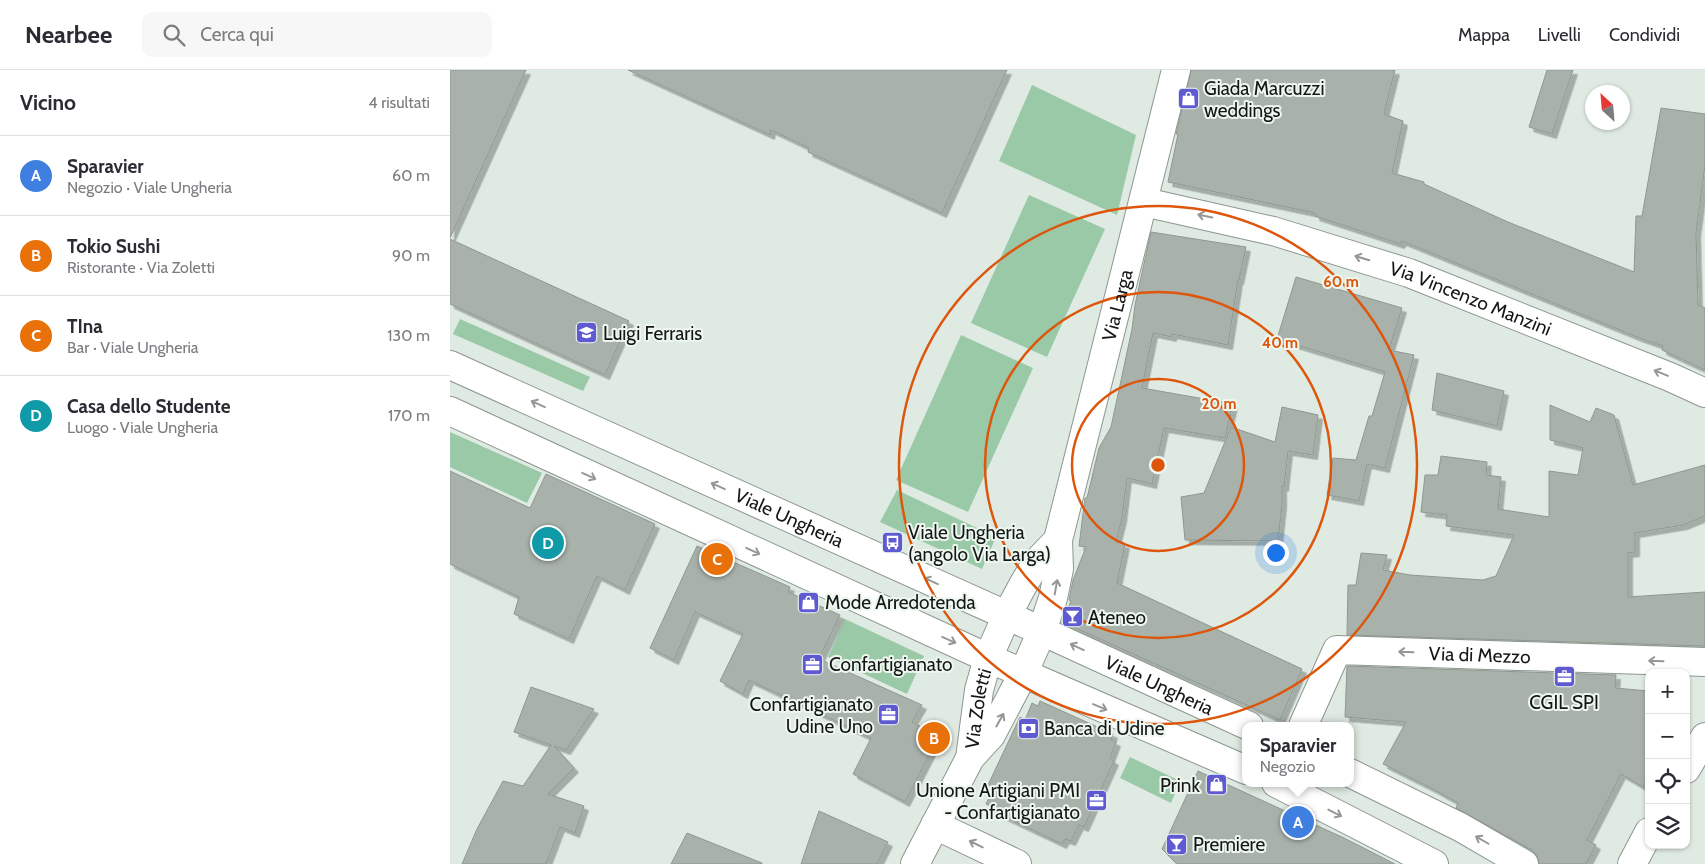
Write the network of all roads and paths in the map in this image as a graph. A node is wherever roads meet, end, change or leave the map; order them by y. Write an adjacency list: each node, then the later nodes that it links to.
1 (1176, 70): 2 (street, Via Larga)
2 (1144, 202): 4 (street, Via Vincenzo Manzini, one-way to 2); 8 (street, Via Larga)
3 (450, 365): 6 (street, Viale Ungheria, one-way to 3)
4 (1705, 393)
5 (450, 411): 7 (street)
6 (573, 420): 7 (street); 9 (street, Viale Ungheria, one-way to 6)
7 (556, 460): 11 (street, one-way to 11)
8 (1058, 540): 9 (street, Via Larga); 10 (street, Via Larga, one-way to 8)
9 (1007, 615): 10 (street, Viale Ungheria); 11 (street)
10 (1042, 631): 13 (street); 15 (street, Viale Ungheria, one-way to 10)
11 (988, 658): 13 (street); 17 (street, Via Zoletti)
12 (1705, 662): 14 (street, Via di Mezzo, one-way to 14)
13 (1023, 674): 17 (street, Via Zoletti, one-way to 13); 19 (street, one-way to 19)
14 (1305, 722)
15 (1242, 723)
16 (1705, 737): 18 (street)
17 (970, 758): 22 (street, Via Zoletti)
18 (1690, 762)
19 (1242, 768)
20 (1354, 775): 27 (street, one-way to 20)
21 (1284, 787): 26 (street, one-way to 26)
22 (935, 825): 24 (street, Via Zoletti); 25 (street, one-way to 22)
23 (1645, 840): 28 (street)
24 (915, 864)
25 (1017, 864)
26 (1434, 864)
27 (1524, 864)
28 (1632, 864)

